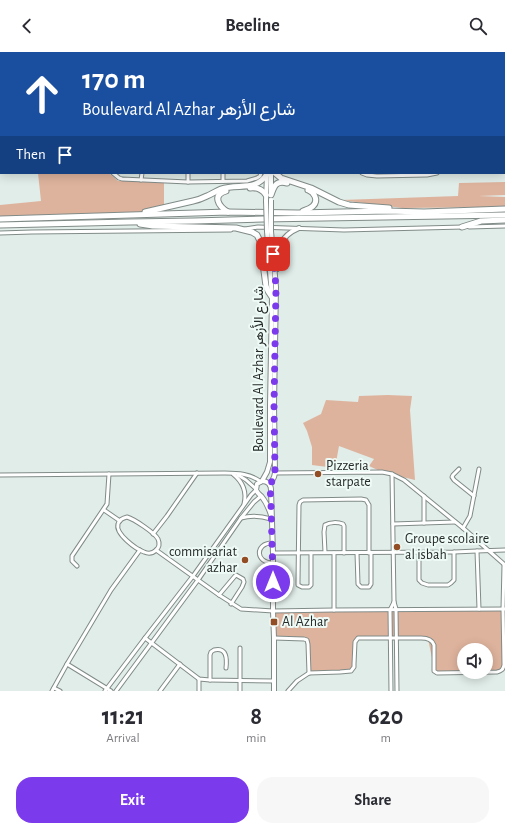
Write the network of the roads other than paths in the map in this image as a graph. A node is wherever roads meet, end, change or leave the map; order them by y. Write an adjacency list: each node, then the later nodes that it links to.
1 (114, 174): 13 (street)
2 (142, 174): 13 (street)
3 (188, 174): 15 (street)
4 (223, 174): 14 (street)
5 (254, 174): 12 (street)
6 (266, 174): 12 (street)
7 (268, 174): 22 (highway)
8 (269, 174): 16 (main road)
9 (271, 174): 19 (highway)
10 (364, 174): 11 (street)
11 (432, 174)
12 (254, 179): 14 (street)
13 (141, 180): 15 (street)
14 (222, 181): 15 (street)
15 (188, 182)
16 (268, 198): 18 (highway); 20 (highway); 31 (main road, bridge)
17 (505, 209): 19 (highway)
18 (228, 212): 20 (highway); 22 (highway)
19 (424, 212): 20 (highway)
20 (298, 213)
21 (505, 215): 25 (highway)
22 (88, 216): 23 (highway)
23 (0, 219)
24 (505, 220): 28 (highway)
25 (129, 222): 26 (highway); 30 (highway)
26 (0, 225)
27 (505, 226): 28 (street)
28 (462, 227): 29 (street)
29 (299, 228): 30 (street); 34 (main road)
30 (243, 229): 32 (street); 33 (highway)
31 (269, 231): 33 (main road, Boulevard Al Azhar شارع الأزهر); 34 (main road, Boulevard Al Azhar شارع الأزهر)
32 (0, 233)
33 (272, 296): 43 (main road, Boulevard Al Azhar شارع الأزهر)
34 (275, 307): 39 (main road, Boulevard Al Azhar شارع الأزهر)
35 (459, 469): 49 (street)
36 (479, 469): 49 (street)
37 (197, 473): 38 (street); 40 (street); 59 (street)
38 (233, 473): 43 (street); 45 (street); 50 (street)
39 (275, 473): 41 (street); 44 (main road, Boulevard Al Azhar شارع الأزهر)
40 (109, 474): 42 (street); 51 (street)
41 (392, 474): 48 (street); 57 (street)
42 (0, 475)
43 (261, 482): 44 (main road); 45 (main road)
44 (270, 485): 46 (main road)
45 (256, 489): 47 (main road); 50 (street)
46 (270, 492): 47 (main road); 52 (main road)
47 (261, 496): 52 (main road); 53 (street)
48 (424, 496): 55 (street); 56 (street)
49 (474, 496): 58 (street)
50 (243, 506): 80 (street)
51 (104, 510): 54 (street); 79 (street)
52 (271, 517): 53 (street); 60 (main road)
53 (241, 518): 81 (street)
54 (120, 521): 59 (street); 61 (street)
55 (456, 522): 56 (street); 58 (street)
56 (424, 523): 57 (street)
57 (393, 524): 75 (street)
58 (463, 528): 65 (street)
59 (153, 534): 62 (street)
60 (272, 544): 68 (main road); 77 (street)
61 (140, 550): 62 (street); 97 (street)
62 (156, 550): 80 (street)
63 (505, 550): 65 (street)
64 (477, 551): 65 (street); 67 (street); 85 (street)
65 (488, 551): 78 (street)
66 (325, 552): 70 (street); 71 (street); 72 (street)
67 (454, 552): 76 (street); 76 (street)
68 (273, 553): 69 (street); 77 (main road)
69 (299, 553): 70 (street); 70 (street); 74 (street)
70 (311, 553)
71 (334, 553): 72 (street); 87 (street)
72 (344, 553): 73 (street)
73 (357, 553): 74 (street); 74 (street)
74 (370, 553): 75 (street)
75 (394, 553): 76 (street); 83 (street)
76 (419, 553)
77 (273, 563): 90 (main road)
78 (505, 565): 86 (street)
79 (77, 566)
80 (193, 576): 81 (street); 91 (street)
81 (198, 580): 82 (street); 95 (street)
82 (219, 596): 84 (street); 84 (street)
83 (394, 602): 88 (street); 89 (street)
84 (231, 604): 90 (street)
85 (479, 609): 86 (street); 89 (street)
86 (504, 609): 94 (street)
87 (334, 610): 88 (street); 90 (street)
88 (390, 610): 89 (street); 93 (street)
89 (396, 610): 94 (street)
90 (273, 611): 92 (main road)
91 (145, 638): 95 (street); 106 (street)
92 (274, 638): 100 (street); 104 (main road)
93 (391, 638): 94 (street); 100 (street); 115 (street)
94 (397, 638): 116 (street)
95 (151, 643): 98 (street); 109 (street)
96 (240, 648): 103 (street)
97 (67, 664): 105 (street); 106 (street)
98 (180, 664): 101 (street); 110 (street)
99 (226, 668): 102 (street)
100 (309, 674): 114 (street)
101 (199, 679): 102 (street); 111 (street)
102 (210, 680): 103 (street)
103 (240, 681): 104 (street); 112 (street)
104 (274, 681): 113 (main road)
105 (53, 689): 107 (street)
106 (106, 690): 108 (street)
107 (60, 691)
108 (111, 691)
109 (116, 691)
110 (160, 691)
111 (199, 691)
112 (240, 691)
113 (274, 691)
114 (288, 691)
115 (391, 691)
116 (397, 691)

